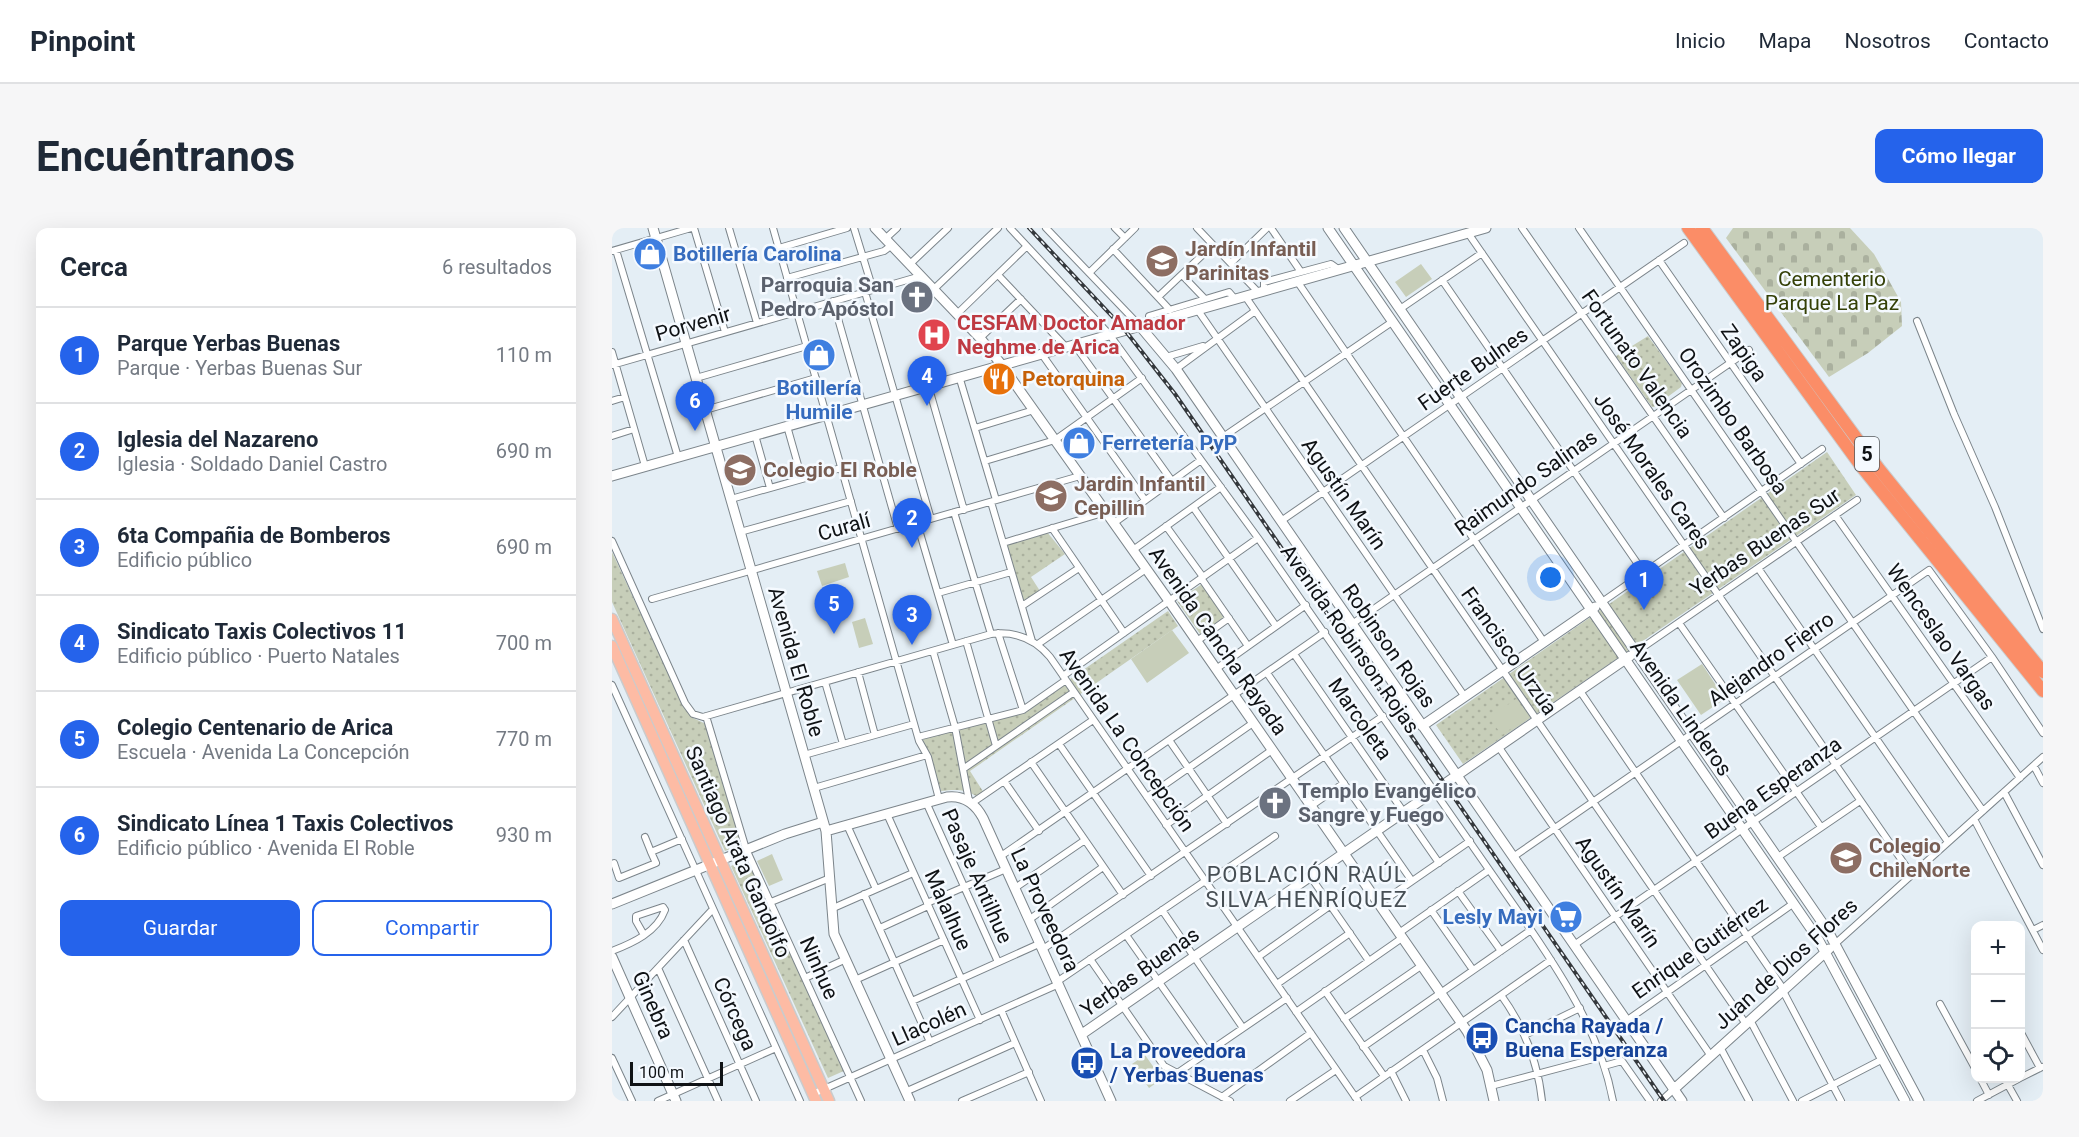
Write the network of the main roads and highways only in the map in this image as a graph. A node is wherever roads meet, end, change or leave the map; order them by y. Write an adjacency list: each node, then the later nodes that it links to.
1 (1688, 228): 6 (highway, 5)
2 (1702, 228): 5 (highway, 5)
3 (612, 619): 7 (main road, Santiago Arata Gandolfo)
4 (612, 646): 7 (main road, Santiago Arata Gandolfo)
5 (2043, 672)
6 (2043, 691)
7 (715, 862): 8 (main road, Santiago Arata Gandolfo); 9 (main road, Santiago Arata Gandolfo)
8 (814, 1098)
9 (829, 1101)

